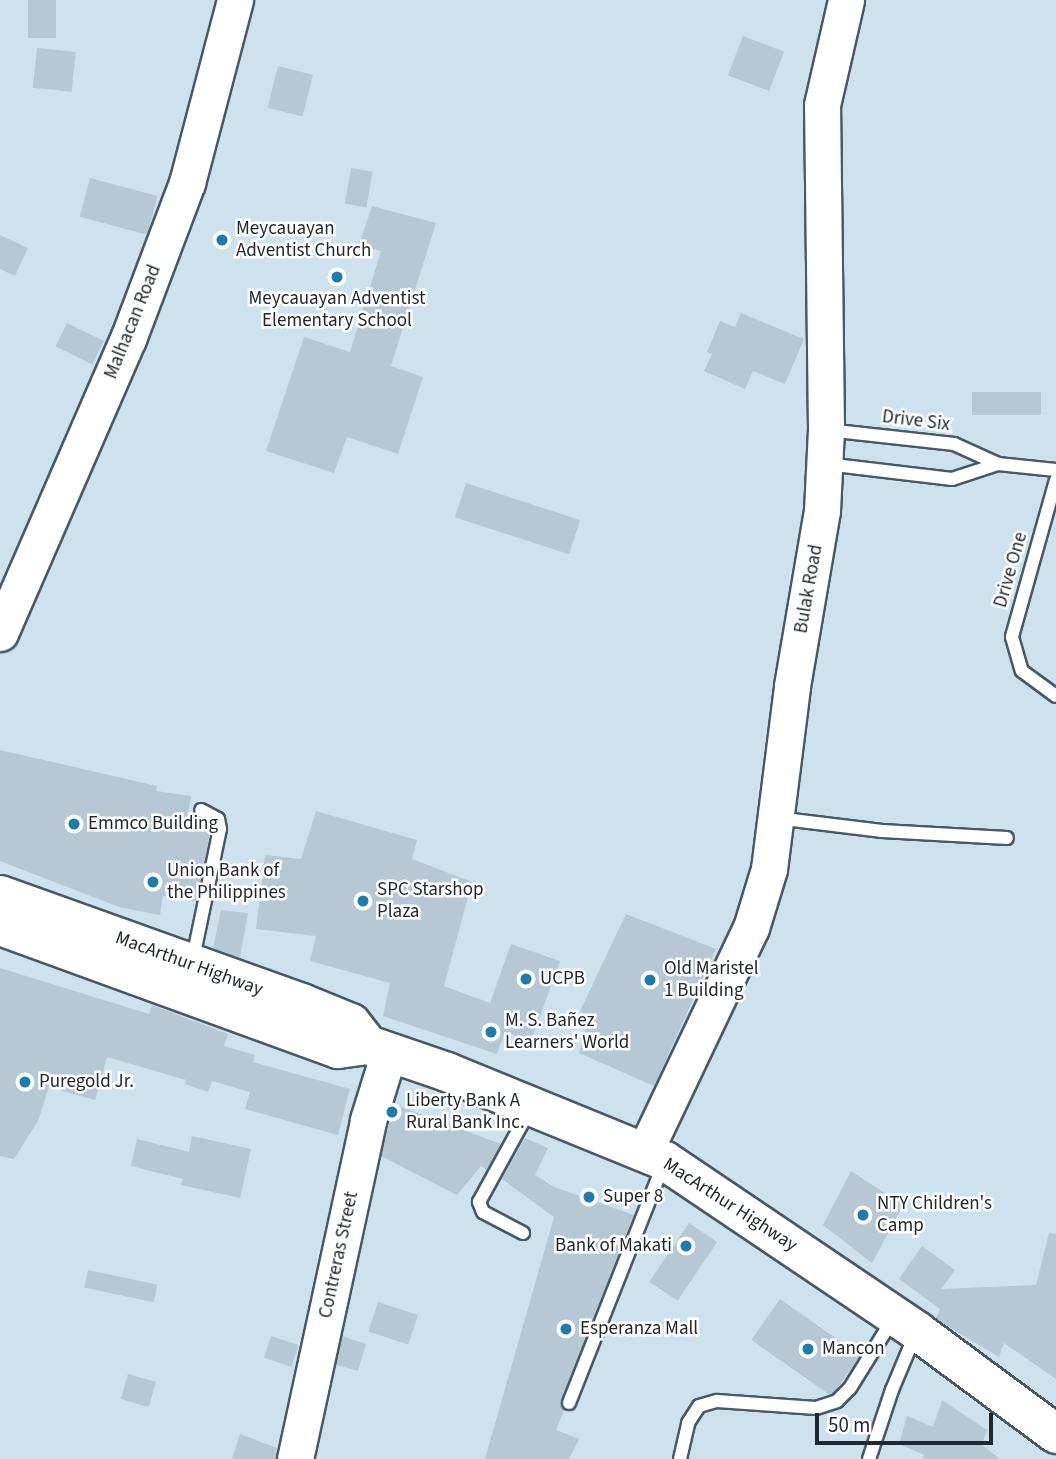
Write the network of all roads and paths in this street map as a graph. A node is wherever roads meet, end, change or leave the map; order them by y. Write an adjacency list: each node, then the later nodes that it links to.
1 (235, 0): 8 (street, Malhacan Road)
2 (846, 0): 3 (street, Bulak Road)
3 (827, 429): 4 (street, Bulak Road); 5 (lane, Drive Six)
4 (826, 464): 5 (lane, Drive Six); 11 (street, Bulak Road)
5 (998, 464): 6 (lane, Drive Six)
6 (1056, 470)
7 (1056, 480): 9 (lane, Drive One)
8 (0, 633)
9 (1056, 696)
10 (201, 810): 15 (lane)
11 (776, 818): 12 (lane); 18 (street, Bulak Road)
12 (1007, 838)
13 (0, 895): 15 (highway, MacArthur Highway)
14 (0, 926): 16 (highway, MacArthur Highway)
15 (191, 965): 16 (highway, MacArthur Highway)
16 (378, 1048): 17 (highway, MacArthur Highway); 23 (street, Contreras Street)
17 (531, 1105): 18 (highway, MacArthur Highway); 19 (lane)
18 (655, 1157): 20 (highway, MacArthur Highway); 21 (lane)
19 (523, 1233)
20 (905, 1324): 22 (highway, MacArthur Highway); 24 (lane); 25 (lane)
21 (569, 1403)
22 (1056, 1434)
23 (295, 1459)
24 (680, 1459)
25 (869, 1459)

